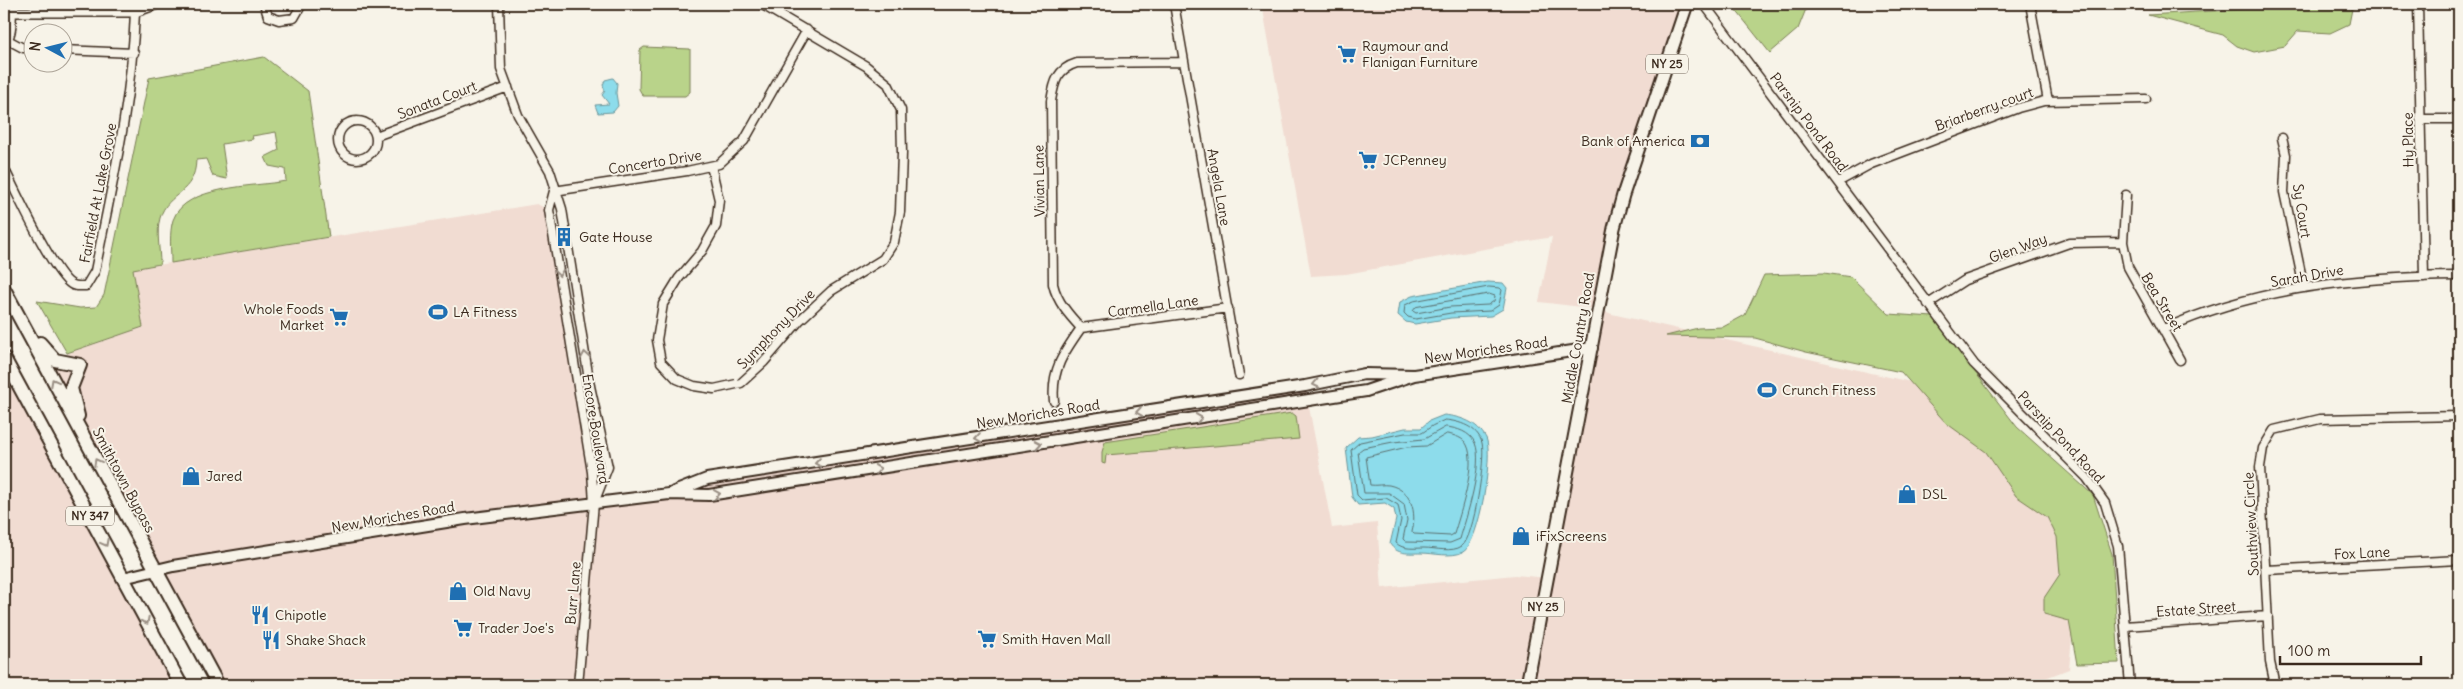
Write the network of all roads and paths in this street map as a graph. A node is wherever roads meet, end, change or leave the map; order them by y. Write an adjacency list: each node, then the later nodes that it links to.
1 (157, 4): 13 (street)
2 (264, 4): 3 (street)
3 (302, 4)
4 (499, 4): 20 (street, Encore Boulevard)
5 (761, 4): 14 (street, Symphony Drive)
6 (1174, 4): 19 (street, Angela Lane)
7 (1687, 4): 42 (main road, Middle Country Road / NY 25)
8 (1704, 4): 29 (street, Parsnip Pond Road)
9 (2030, 4): 22 (street)
10 (2418, 4): 23 (street, Hy Place)
11 (86, 8): 12 (street); 13 (street)
12 (8, 12): 15 (street)
13 (135, 12): 18 (street, Fairfield At Lake Grove)
14 (807, 30): 27 (street, Concerto Drive); 27 (street, Symphony Drive)
15 (6, 42): 16 (street)
16 (22, 48)
17 (72, 50): 18 (street)
18 (134, 53): 28 (street, Fairfield At Lake Grove)
19 (1184, 62): 38 (street, Angela Lane); 40 (street, Vivian Lane)
20 (508, 87): 25 (street, Sonata Court); 30 (street, Encore Boulevard)
21 (2146, 99): 22 (street, Briarberry court)
22 (2048, 101): 29 (street, Briarberry court)
23 (2420, 119): 24 (street); 34 (street, Hy Place)
24 (2459, 119)
25 (376, 136): 25 (street)
26 (2282, 138): 35 (street, Sy Court)
27 (711, 166): 30 (street, Concerto Drive)
28 (4, 168)
29 (1838, 182): 37 (street, Parsnip Pond Road)
30 (554, 191): 51 (street, Encore Boulevard, one-way to 51); 51 (street, Encore Boulevard, one-way to 30)
31 (2126, 195): 32 (street, Bea Street)
32 (2123, 242): 37 (street, Glen Way); 41 (street, Bea Street)
33 (2459, 276): 34 (street, Sarah Drive)
34 (2424, 277): 35 (street, Sarah Drive)
35 (2304, 288): 41 (street, Sarah Drive)
36 (4, 289): 39 (highway, Smithtown Bypass / NY 347)
37 (1928, 304): 57 (street, Parsnip Pond Road)
38 (1228, 308): 40 (street, Carmella Lane); 45 (street, Angela Lane)
39 (19, 317): 49 (highway, Smithtown Bypass / NY 347, one-way to 39); 49 (highway)
40 (1081, 328): 47 (street)
41 (2164, 329): 44 (street, Bea Street)
42 (1592, 348): 46 (main road, New Moriches Road); 61 (main road, Middle Country Road / NY 25)
43 (4, 358): 55 (highway, NY 347, one-way to 55)
44 (2180, 360)
45 (1239, 375)
46 (1414, 375): 50 (main road, New Moriches Road, one-way to 46); 50 (main road, New Moriches Road, one-way to 50)
47 (1054, 401)
48 (2459, 416): 54 (street, Southview Circle)
49 (85, 440): 53 (highway, Smithtown Bypass / NY 347, one-way to 49)
50 (668, 494): 51 (main road, New Moriches Road)
51 (594, 503): 53 (main road, New Moriches Road); 60 (street, Burr Lane)
52 (2459, 560): 54 (street, Fox Lane)
53 (155, 570): 55 (main road, New Moriches Road); 59 (highway, Smithtown Bypass / NY 347)
54 (2267, 570): 56 (street, Southview Circle)
55 (123, 578): 58 (highway, NY 347, one-way to 58)
56 (2268, 616): 57 (street, Estate Street); 63 (street, Southview Circle)
57 (2125, 626): 62 (street, Parsnip Pond Road)
58 (181, 685)
59 (218, 685)
60 (578, 685)
61 (1527, 685)
62 (2130, 685)
63 (2275, 685)

